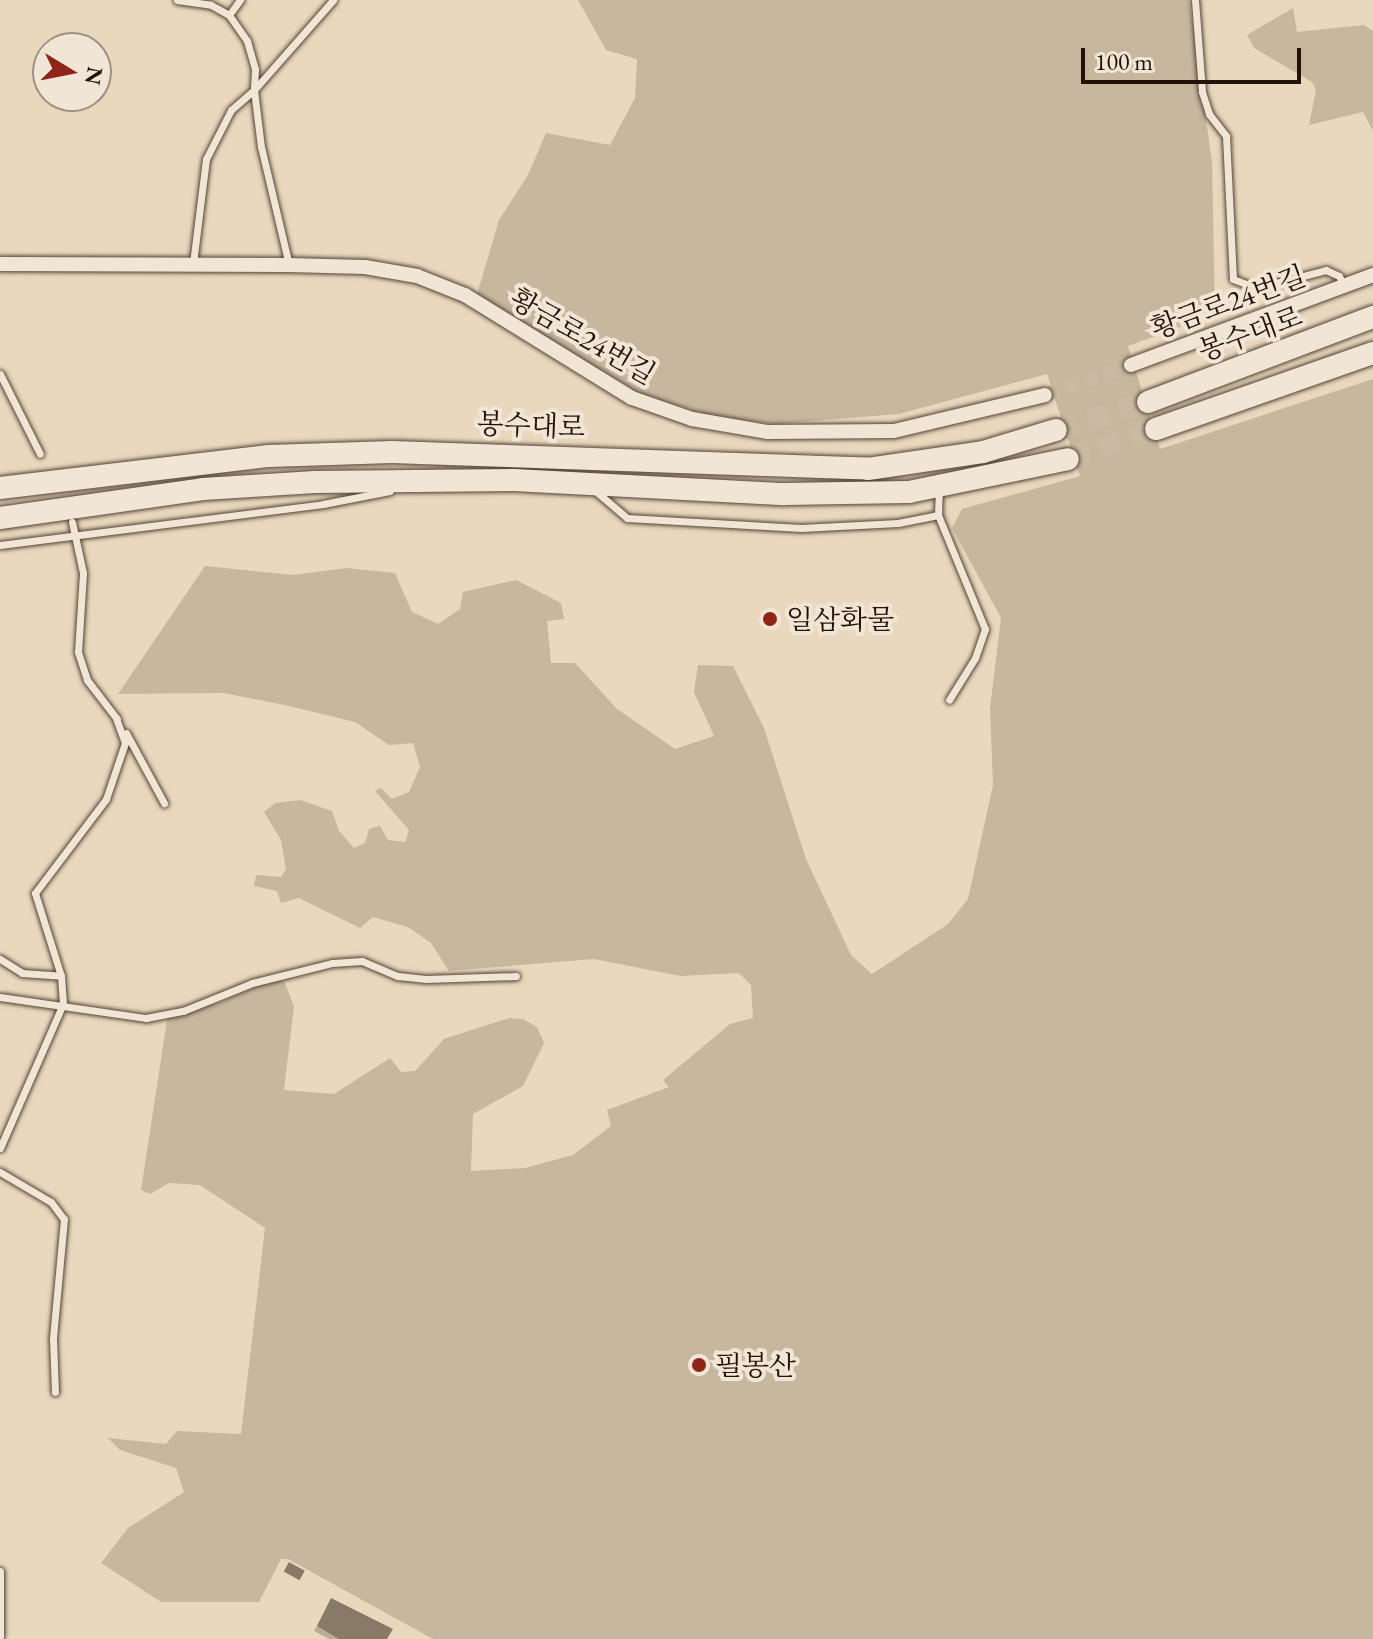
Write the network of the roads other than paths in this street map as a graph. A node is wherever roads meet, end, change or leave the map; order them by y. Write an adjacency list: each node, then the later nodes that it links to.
1 (177, 0): 5 (lane)
2 (240, 0): 5 (lane)
3 (333, 0): 6 (lane)
4 (1195, 0): 11 (lane, 황금로24번길)
5 (229, 15): 6 (lane)
6 (254, 90): 8 (lane); 9 (lane)
7 (0, 264): 8 (street, 황금로24번길)
8 (193, 265): 9 (street, 황금로24번길)
9 (289, 265): 16 (street, 황금로24번길)
10 (1373, 275): 11 (street, 황금로24번길)
11 (1344, 286): 14 (street, 황금로24번길)
12 (1373, 317): 17 (main road, 봉수대로)
13 (1373, 353): 18 (main road)
14 (1131, 365)
15 (0, 374): 20 (lane)
16 (1045, 395)
17 (1148, 402)
18 (1156, 429)
19 (1056, 430): 24 (main road, 봉수대로)
20 (40, 454)
21 (1068, 459): 25 (main road, 봉수대로)
22 (442, 480): 23 (main road, 봉수대로); 27 (main road, 봉수대로); 29 (lane)
23 (588, 484): 25 (main road, 봉수대로); 26 (lane, 봉수대로)
24 (0, 488)
25 (939, 488): 26 (lane)
26 (938, 515): 31 (lane)
27 (0, 518)
28 (72, 522): 29 (lane)
29 (78, 538): 30 (lane); 32 (lane)
30 (0, 545)
31 (949, 700)
32 (116, 718): 33 (lane); 35 (lane)
33 (164, 803)
34 (0, 959): 35 (lane)
35 (61, 976): 38 (lane)
36 (516, 976): 38 (lane)
37 (0, 997): 38 (lane)
38 (63, 1004): 39 (lane)
39 (0, 1148)
40 (0, 1172): 41 (lane)
41 (55, 1392)
42 (0, 1571): 43 (lane)
43 (0, 1636)

